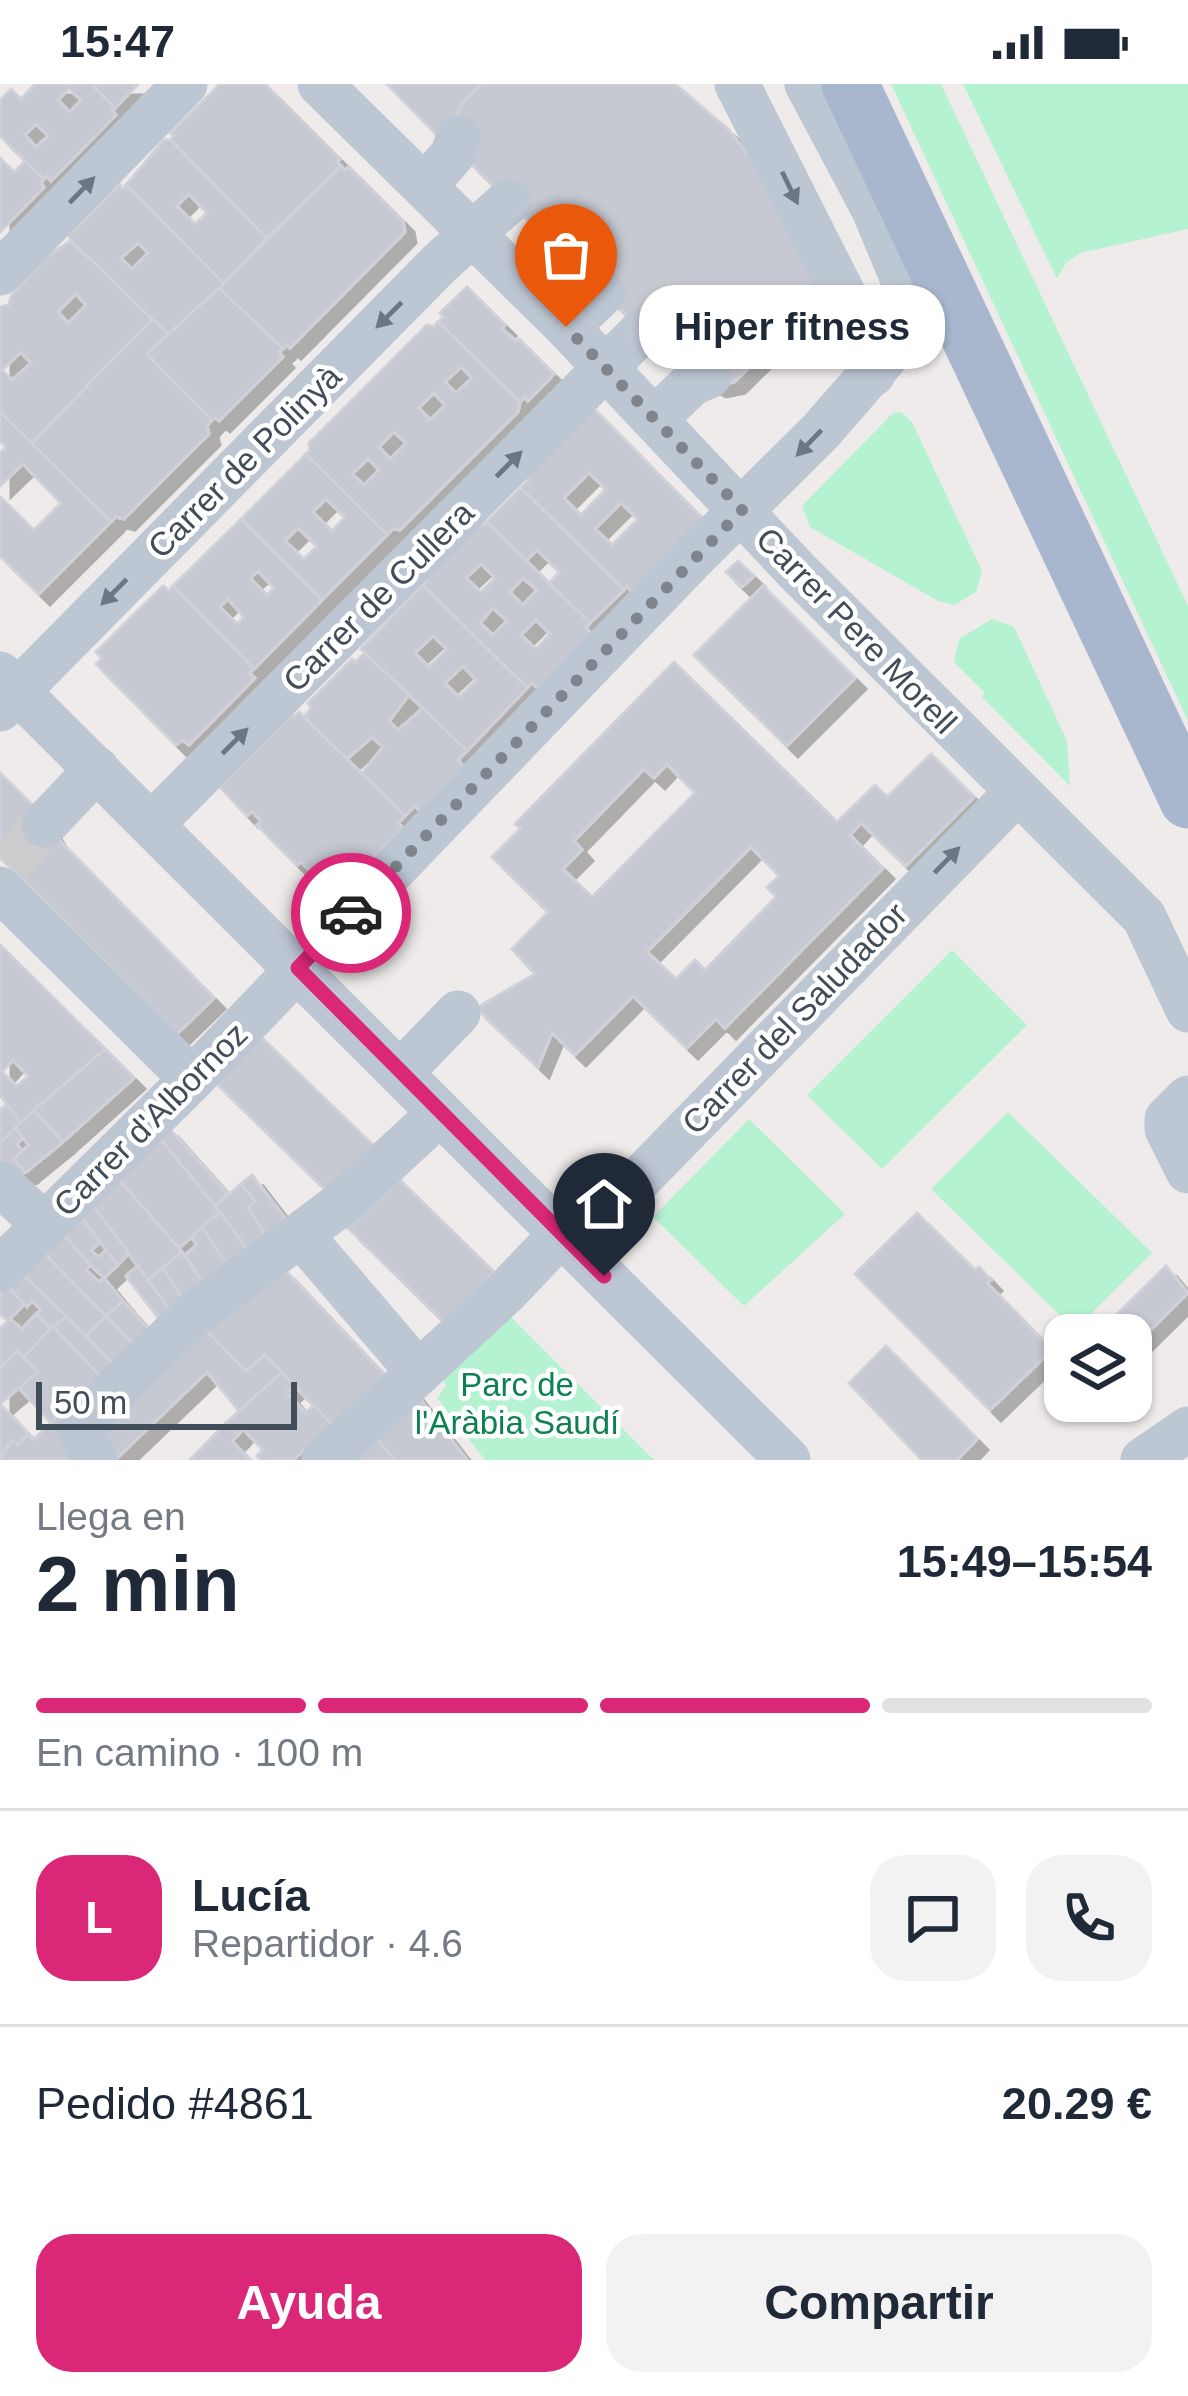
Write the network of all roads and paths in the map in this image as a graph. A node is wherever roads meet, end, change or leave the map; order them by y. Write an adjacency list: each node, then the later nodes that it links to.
1 (185, 84): 11 (street, one-way to 1)
2 (320, 84): 7 (street, Carrer Pere Morell)
3 (737, 84): 17 (street, one-way to 17)
4 (807, 84): 17 (street, Carrer d'Albornoz)
5 (850, 84): 24 (main road)
6 (458, 138): 7 (street)
7 (424, 186): 9 (street, Carrer Pere Morell)
8 (509, 201): 9 (street, Carrer de Polinyà)
9 (473, 234): 12 (street, Carrer Pere Morell); 21 (street, Carrer de Polinyà, one-way to 21)
10 (554, 245): 12 (street)
11 (0, 273)
12 (519, 280): 14 (street, Carrer Pere Morell)
13 (603, 292): 14 (street)
14 (566, 327): 16 (street, Carrer Pere Morell)
15 (642, 331): 16 (street, Carrer de Cullera)
16 (604, 367): 19 (street, Carrer Pere Morell); 25 (street, Carrer de Cullera, one-way to 16)
17 (873, 374): 20 (street, Carrer d'Albornoz, one-way to 20)
18 (710, 376): 19 (street)
19 (655, 419): 20 (street, Carrer Pere Morell)
20 (742, 510): 23 (street, Carrer Pere Morell); 28 (street, Carrer d'Albornoz)
21 (6, 691): 22 (street)
22 (97, 770): 25 (street); 26 (street)
23 (1017, 792): 29 (street, Carrer Pere Morell); 39 (street, Carrer del Saludador, one-way to 23)
24 (1188, 800)
25 (152, 824): 28 (street)
26 (44, 825)
27 (3, 875): 32 (street)
28 (298, 968): 31 (street); 32 (street, Carrer d'Albornoz)
29 (1188, 1010)
30 (458, 1013): 31 (street)
31 (400, 1072): 34 (street)
32 (192, 1079): 37 (street, Carrer d'Albornoz)
33 (1188, 1098): 35 (street)
34 (440, 1113): 38 (street); 39 (street)
35 (1188, 1171)
36 (0, 1184): 37 (street)
37 (45, 1225): 40 (street, Carrer d'Albornoz)
38 (302, 1235): 41 (street); 43 (street)
39 (567, 1240): 41 (street, Carrer del Saludador); 45 (street)
40 (0, 1269)
41 (419, 1373): 44 (street, Carrer del Saludador)
42 (1188, 1429): 46 (street)
43 (95, 1460)
44 (324, 1460)
45 (788, 1460)
46 (1143, 1460)

